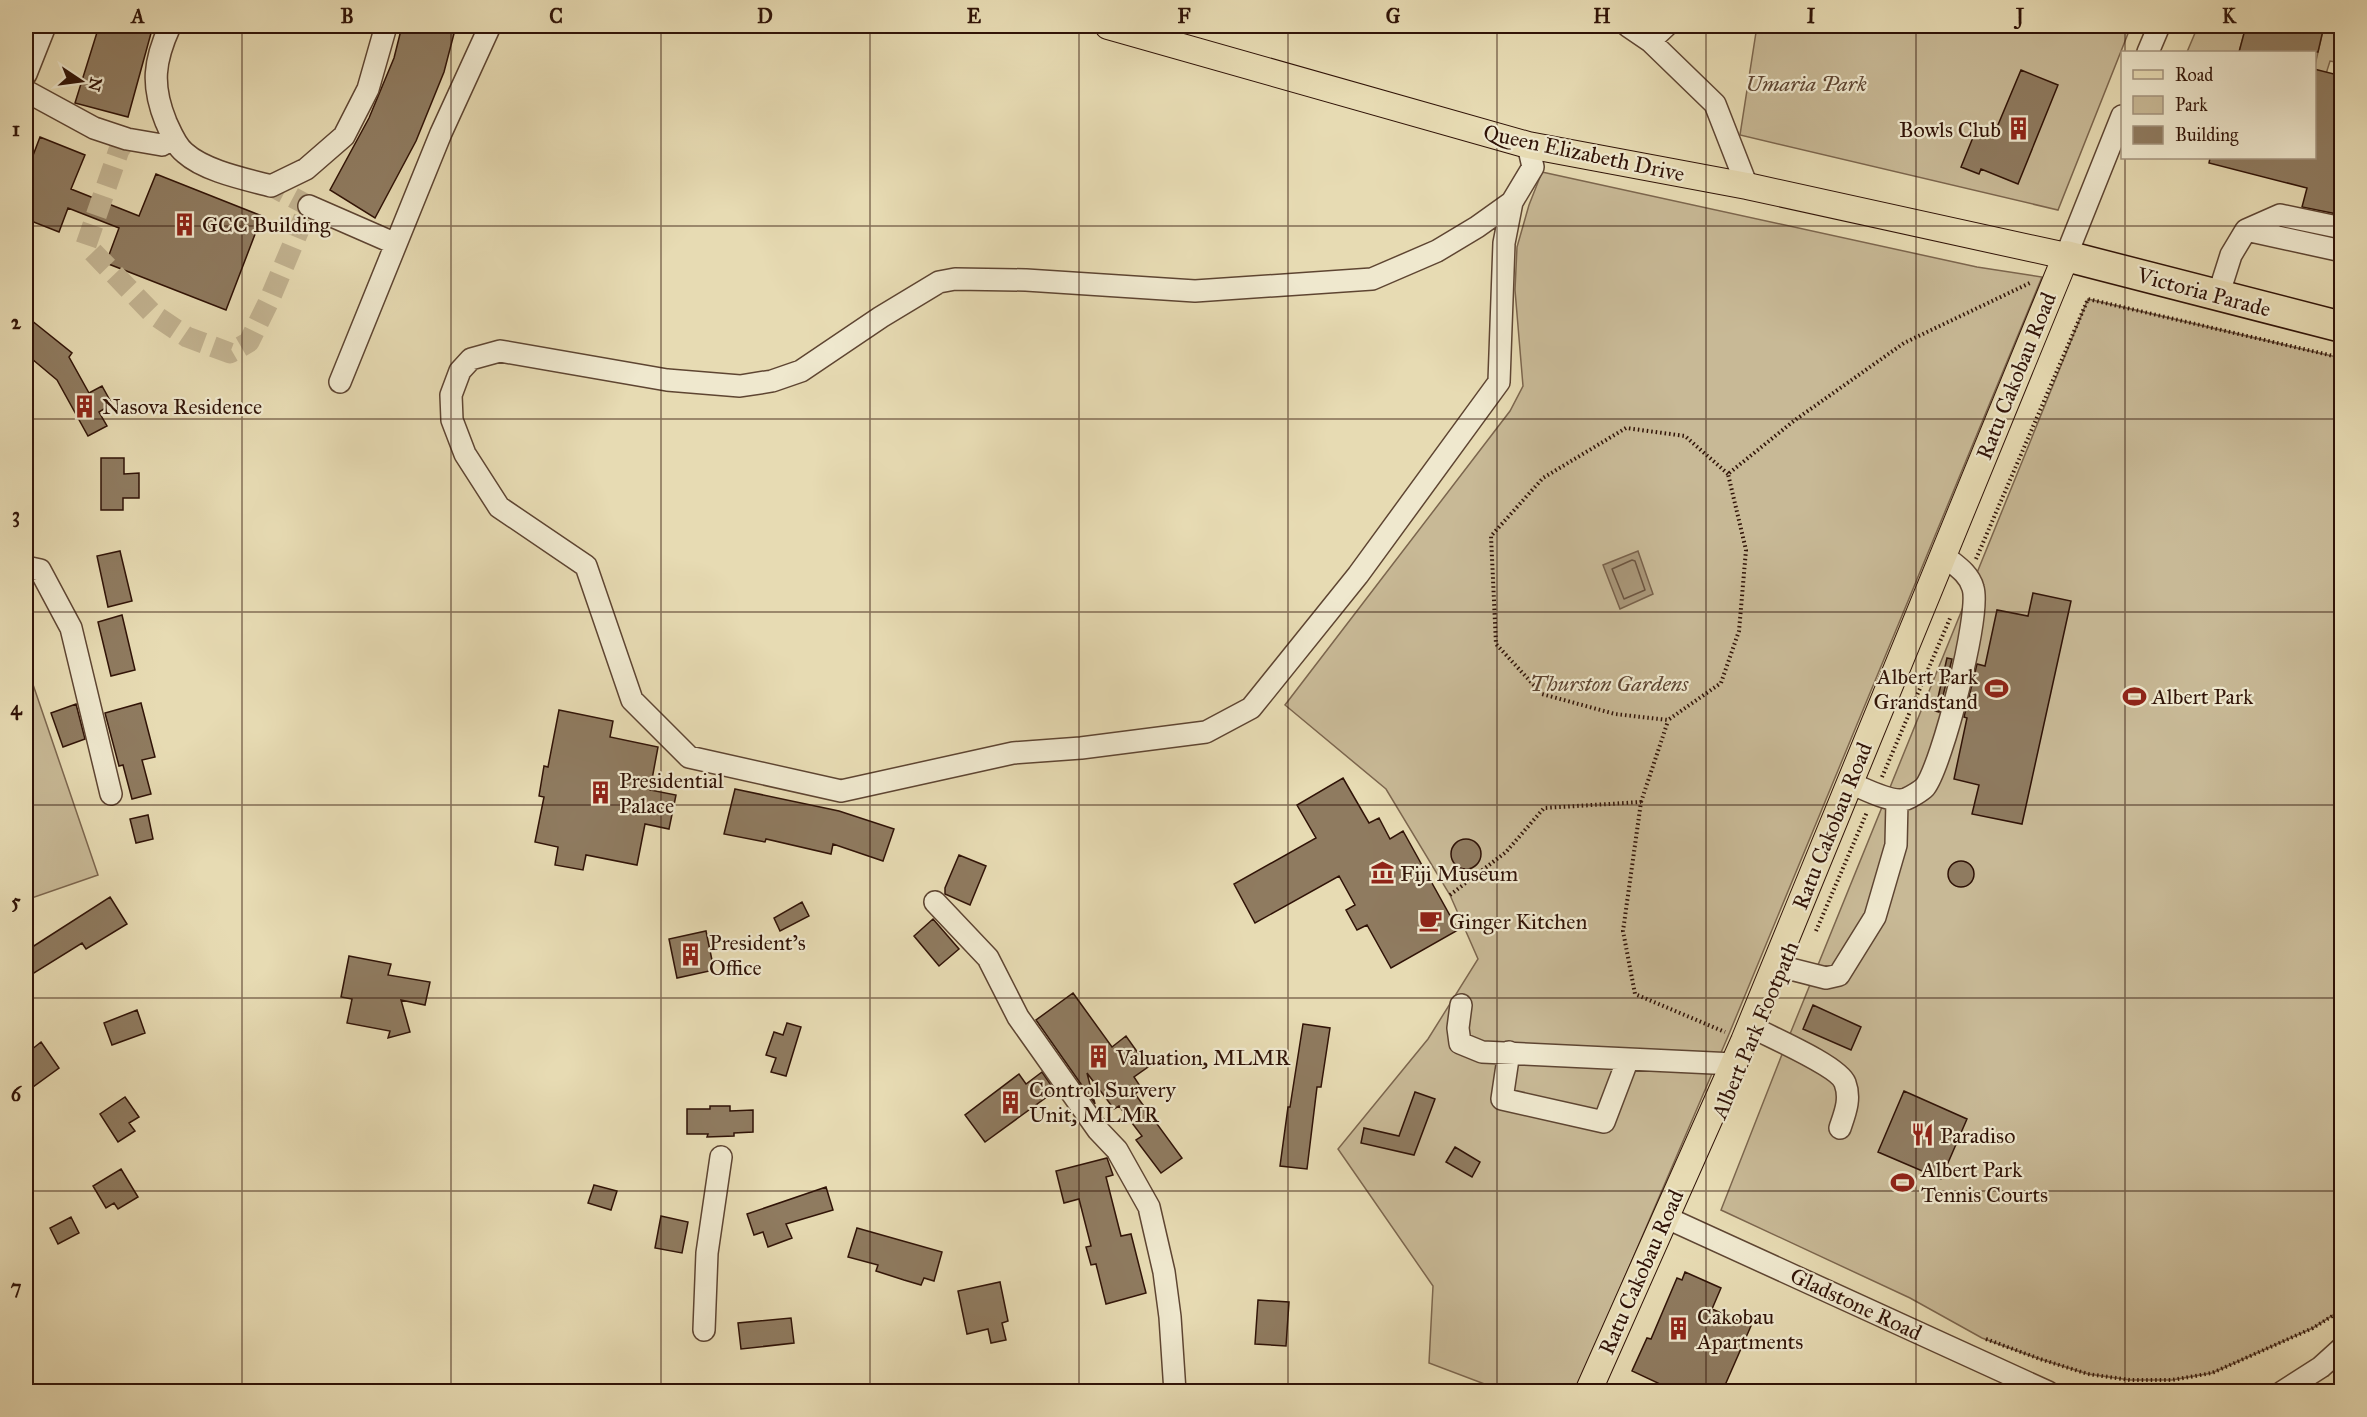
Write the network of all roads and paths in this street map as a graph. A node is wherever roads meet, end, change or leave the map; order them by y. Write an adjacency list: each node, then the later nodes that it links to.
1 (45, 26): 11 (street)
2 (170, 26): 14 (street)
3 (386, 26): 14 (street)
4 (490, 26): 23 (street)
5 (1108, 26): 15 (main road, Queen Elizabeth Drive)
6 (1628, 26): 9 (street)
7 (1666, 26): 9 (street)
8 (2159, 26): 10 (street)
9 (1650, 40): 16 (street)
10 (2148, 51)
11 (26, 74)
12 (26, 91): 14 (street)
13 (2121, 118): 25 (street)
14 (173, 137)
15 (1528, 145): 16 (main road, Queen Elizabeth Drive); 17 (street)
16 (1747, 186): 25 (main road, Queen Elizabeth Drive)
17 (1512, 202): 19 (street); 22 (street)
18 (309, 206): 23 (street)
19 (1477, 227): 22 (street); 22 (street)
20 (2342, 228): 21 (street)
21 (2247, 230): 24 (street); 26 (street)
22 (1504, 243)
23 (396, 244): 29 (street)
24 (2342, 251)
25 (2066, 256): 26 (highway, Victoria Parade); 30 (path); 31 (main road, Ratu Cakobau Road)
26 (2218, 296): 27 (highway, Victoria Parade)
27 (2342, 327)
28 (2342, 358): 33 (path, Albert Park Footpath)
29 (340, 382)
30 (1728, 474): 34 (path); 34 (path)
31 (1943, 555): 33 (street); 35 (main road, Ratu Cakobau Road)
32 (26, 567): 37 (street)
33 (1968, 576): 36 (path, Albert Park Footpath); 38 (street)
34 (1668, 720): 39 (path)
35 (1850, 783): 36 (street); 42 (main road, Ratu Cakobau Road)
36 (1875, 793): 38 (street); 42 (path, Albert Park Footpath)
37 (111, 794)
38 (1897, 801): 42 (street)
39 (1641, 802): 40 (path); 44 (path)
40 (1450, 895)
41 (935, 902): 55 (street)
42 (1787, 969): 44 (main road, Ratu Cakobau Road)
43 (1461, 1005): 45 (street)
44 (1747, 1033): 47 (main road, Ratu Cakobau Road); 48 (street)
45 (1509, 1052): 46 (street); 46 (street)
46 (1628, 1059): 47 (street)
47 (1734, 1064): 50 (main road, Ratu Cakobau Road)
48 (1840, 1128)
49 (721, 1158): 52 (street)
50 (1665, 1217): 56 (main road, Ratu Cakobau Road); 57 (street, Gladstone Road)
51 (2342, 1310): 53 (path)
52 (704, 1330)
53 (1982, 1338)
54 (2342, 1348): 58 (street)
55 (1175, 1392)
56 (1588, 1392)
57 (2048, 1392)
58 (2282, 1392)

